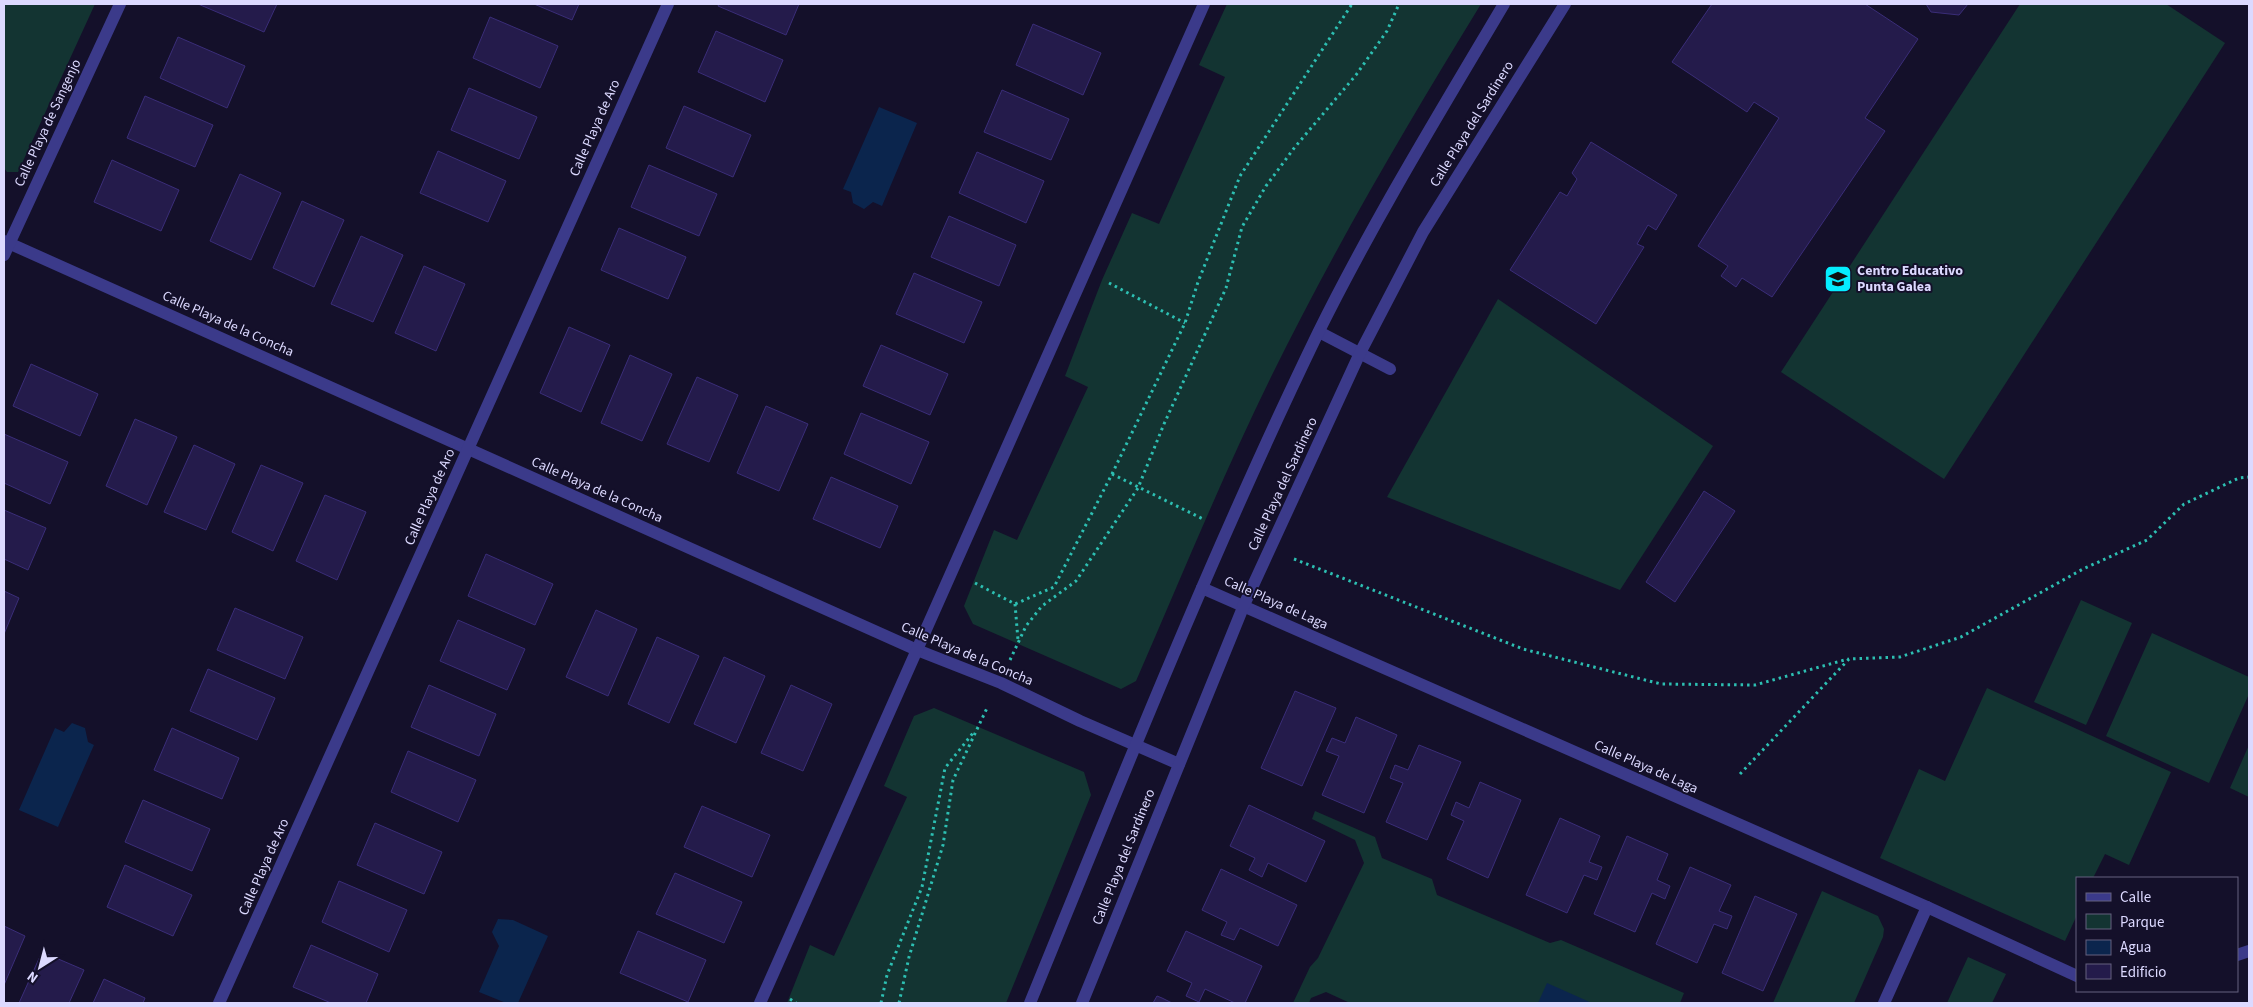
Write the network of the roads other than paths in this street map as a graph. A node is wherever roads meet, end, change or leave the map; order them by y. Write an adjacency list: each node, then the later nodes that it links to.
1 (120, 4): 6 (street, Calle Playa de Sangenjo)
2 (668, 4): 10 (street, Calle Playa de Aro)
3 (1204, 4): 13 (street)
4 (1504, 4): 7 (street)
5 (1564, 4): 8 (street, Calle Playa del Sardinero)
6 (5, 246): 10 (street, Calle Playa de la Concha)
7 (1319, 332): 8 (street); 11 (street)
8 (1360, 354): 9 (street); 12 (street, Calle Playa del Sardinero)
9 (1390, 369)
10 (468, 448): 13 (street, Calle Playa de la Concha); 18 (street, Calle Playa de Aro)
11 (1202, 588): 12 (street, Calle Playa de Laga); 14 (street)
12 (1244, 605): 15 (street, Calle Playa del Sardinero); 16 (street, Calle Playa de Laga)
13 (917, 650): 14 (street, Calle Playa de la Concha); 19 (street)
14 (1136, 746): 15 (street, Calle Playa de la Concha); 20 (street)
15 (1179, 764): 21 (street, Calle Playa del Sardinero)
16 (1927, 907): 17 (street, Calle Playa de Laga); 22 (street)
17 (2076, 976)
18 (219, 1003)
19 (760, 1003)
20 (1030, 1003)
21 (1082, 1003)
22 (1884, 1003)

